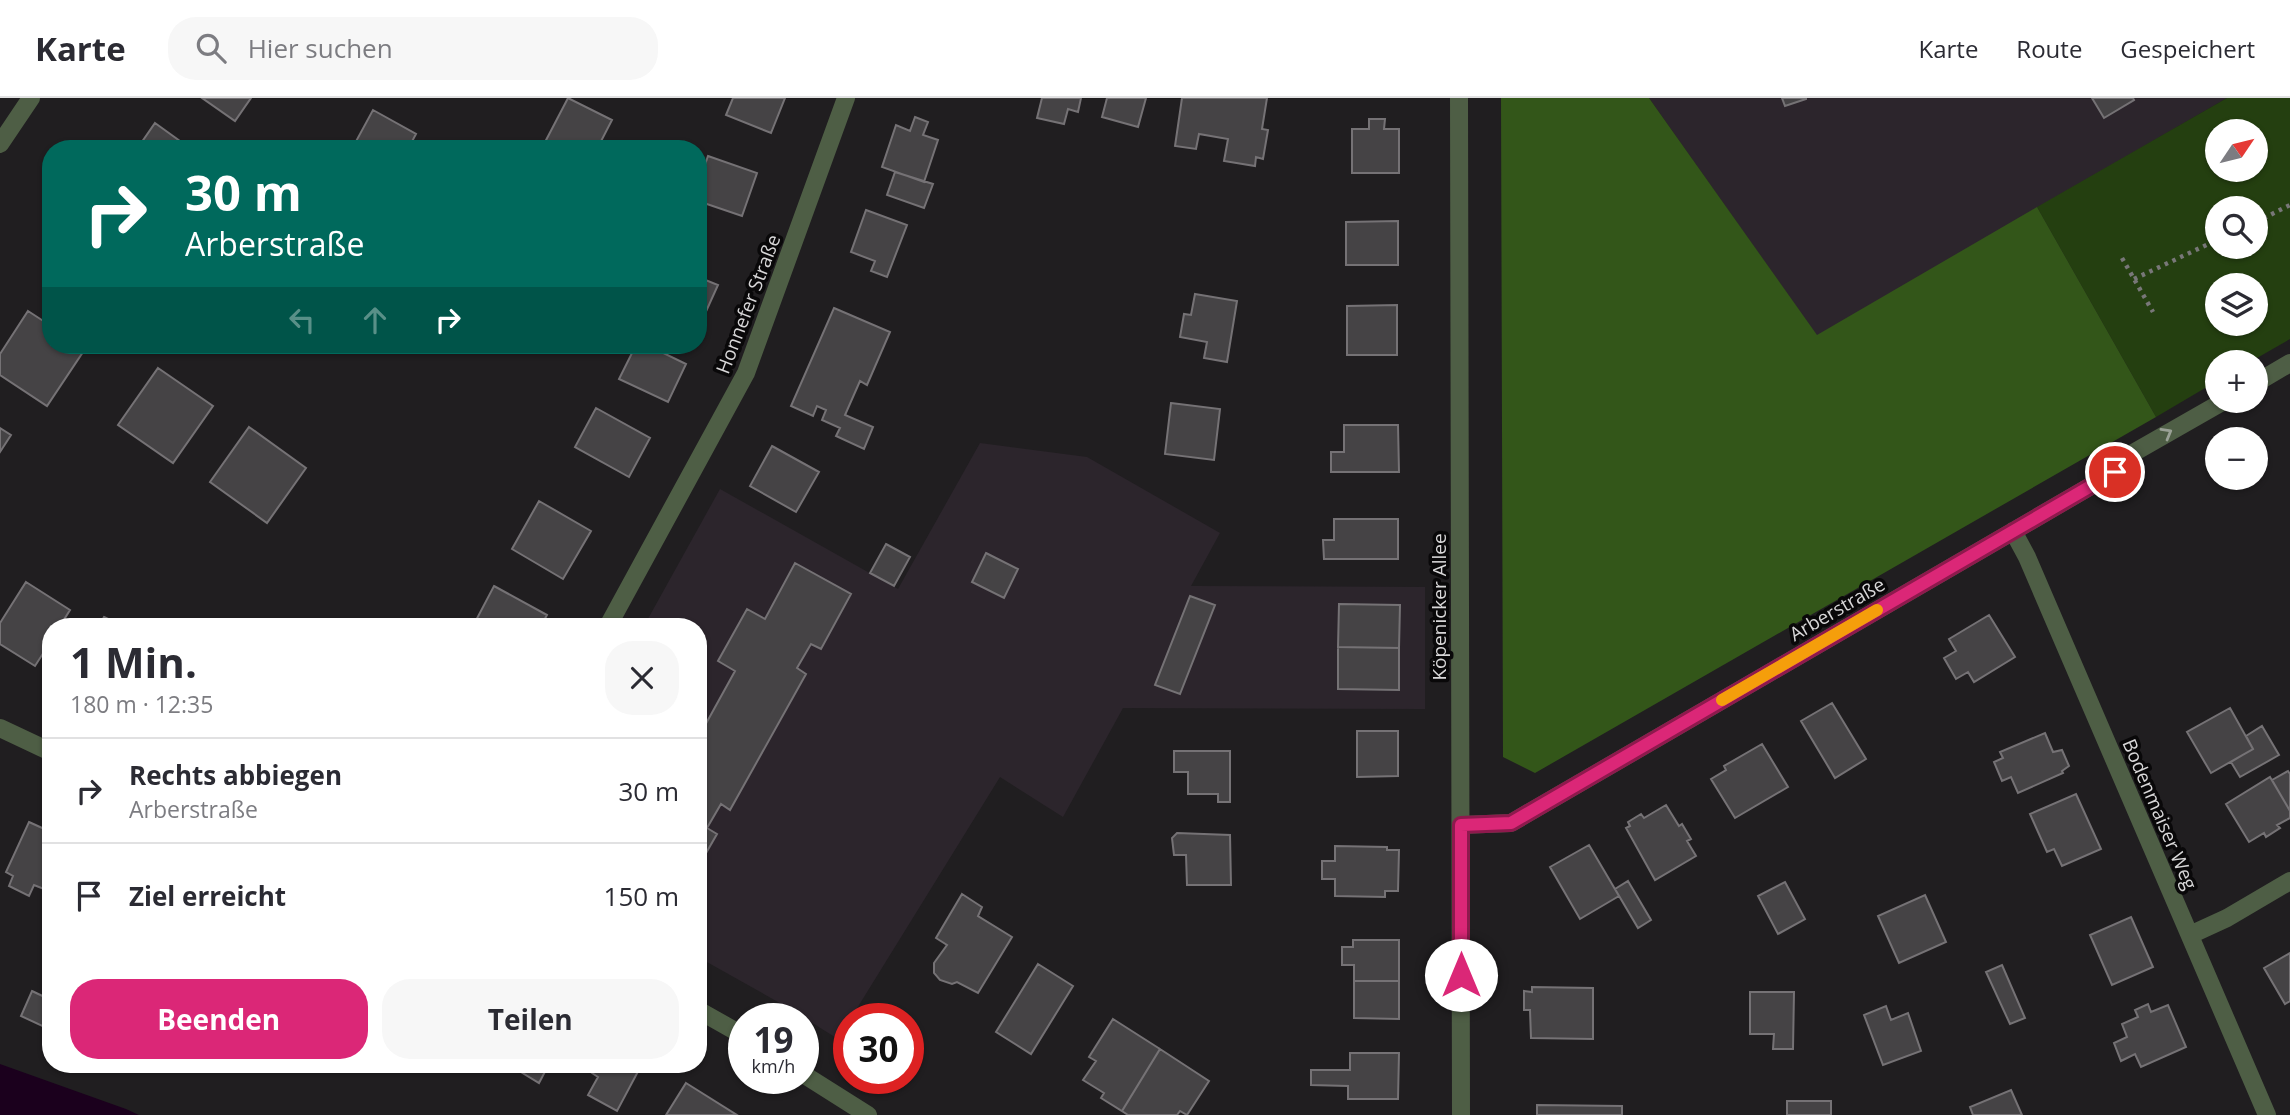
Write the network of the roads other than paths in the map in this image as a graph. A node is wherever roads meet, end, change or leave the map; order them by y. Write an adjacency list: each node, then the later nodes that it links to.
1 (31, 98): 4 (street)
2 (846, 98): 9 (street, Honnefer Straße)
3 (1459, 98): 12 (street, Köpenicker Allee)
4 (0, 144)
5 (2290, 363): 6 (street)
6 (2268, 376)
7 (2205, 412): 8 (street, Arberstraße, one-way to 7)
8 (2013, 531): 12 (street, Arberstraße); 14 (street, Bodenmaiser Weg)
9 (612, 618)
10 (0, 728): 11 (street)
11 (42, 748)
12 (1461, 825): 19 (street, Köpenicker Allee)
13 (2290, 881): 14 (street)
14 (2190, 935): 20 (street, Bodenmaiser Weg)
15 (707, 1015): 16 (street)
16 (728, 1027)
17 (819, 1084): 18 (street)
18 (868, 1115)
19 (1461, 1115)
20 (2267, 1115)

